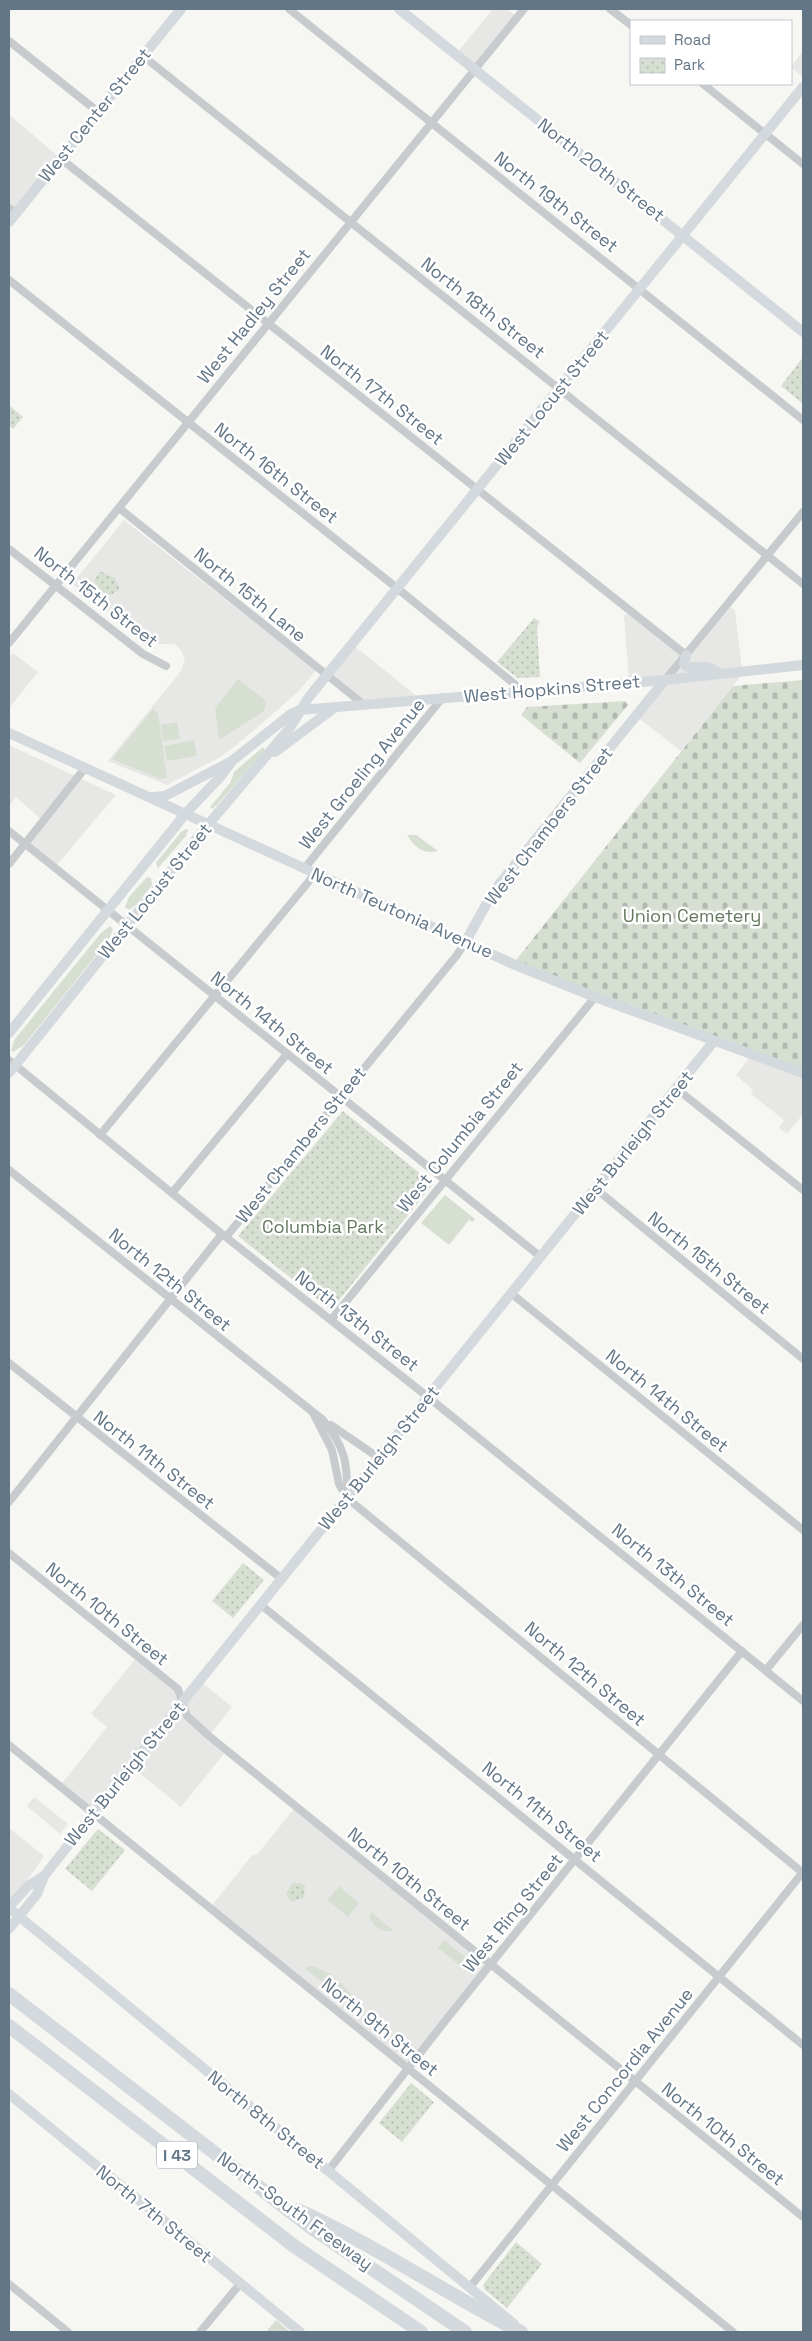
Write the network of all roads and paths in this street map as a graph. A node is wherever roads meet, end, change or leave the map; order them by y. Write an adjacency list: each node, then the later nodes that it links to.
1 (181, 9): 8 (street, West Center Street)
2 (289, 9): 13 (street, North 19th Street)
3 (399, 9): 9 (street, North 20th Street)
4 (524, 9): 9 (street, West Hadley Street)
5 (610, 9): 6 (street)
6 (630, 24)
7 (9, 41): 12 (street)
8 (143, 56): 12 (street, West Center Street); 18 (street, North 18th Street)
9 (475, 69): 13 (street, West Hadley Street); 19 (street, North 20th Street)
10 (704, 85): 14 (street)
11 (803, 87): 14 (street, West Locust Street)
12 (97, 111): 15 (street, West Center Street)
13 (432, 122): 18 (street, West Hadley Street); 21 (street, North 19th Street)
14 (766, 134): 16 (street); 19 (street, West Locust Street)
15 (60, 158): 17 (street, West Center Street); 22 (street, North 17th Street)
16 (803, 164)
17 (11, 214)
18 (350, 222): 22 (street, West Hadley Street); 24 (street, North 18th Street)
19 (684, 235): 21 (street, West Locust Street); 23 (street, North 20th Street)
20 (9, 280): 26 (street, North 16th Street)
21 (641, 289): 24 (street, West Locust Street); 25 (street, North 19th Street)
22 (268, 324): 26 (street, West Hadley Street); 27 (street, North 17th Street)
23 (803, 332)
24 (560, 388): 27 (street, West Locust Street); 31 (street, North 18th Street)
25 (803, 420)
26 (188, 422): 28 (street, West Hadley Street); 34 (street, North 16th Street)
27 (477, 489): 34 (street, West Locust Street); 36 (street, North 17th Street)
28 (119, 508): 33 (street, West Hadley Street); 40 (street, North 15th Lane)
29 (803, 512): 31 (street, West Chambers Street)
30 (9, 549): 33 (street, North 15th Street)
31 (768, 555): 32 (street, North 18th Street); 36 (street, West Chambers Street)
32 (803, 584)
33 (55, 586): 35 (street, West Hadley Street); 38 (street, North 15th Street)
34 (397, 588): 40 (street, West Locust Street); 42 (street, North 16th Street)
35 (9, 643)
36 (686, 655): 39 (street); 41 (street, West Chambers Street)
37 (803, 664): 39 (street, West Hopkins Street)
38 (166, 666)
39 (722, 674): 41 (street, West Hopkins Street)
40 (327, 675): 44 (street, North 15th Lane); 46 (street, West Locust Street)
41 (666, 680): 42 (street, West Hopkins Street); 61 (street, West Chambers Street)
42 (523, 691): 43 (street, West Hopkins Street)
43 (443, 698): 44 (street, West Hopkins Street); 57 (street, West Groeling Avenue)
44 (363, 704): 45 (street, West Hopkins Street)
45 (334, 708): 46 (street, West Hopkins Street); 49 (street)
46 (300, 710): 48 (street, West Locust Street); 49 (street, West Locust Street)
47 (9, 733): 50 (street, North Teutonia Avenue)
48 (233, 760): 51 (street); 52 (street, West Locust Street)
49 (259, 764): 53 (street, West Locust Street)
50 (85, 768): 51 (street, North Teutonia Avenue); 55 (street)
51 (150, 797): 52 (street, North Teutonia Avenue)
52 (186, 813): 53 (street, North Teutonia Avenue); 59 (street, West Locust Street)
53 (209, 824): 57 (street, North Teutonia Avenue); 60 (street, West Locust Street)
54 (9, 831): 55 (street, North 14th Street)
55 (26, 844): 56 (street); 59 (street, North 14th Street)
56 (9, 864)
57 (304, 869): 58 (street, North Teutonia Avenue)
58 (315, 874): 61 (street, North Teutonia Avenue); 62 (street, West Groeling Avenue)
59 (107, 910): 60 (street, North 14th Street); 64 (street, West Locust Street)
60 (127, 926): 62 (street, North 14th Street); 67 (street, West Locust Street)
61 (466, 941): 63 (street, North Teutonia Avenue); 70 (street, West Chambers Street)
62 (214, 997): 66 (street, North 14th Street); 71 (street, West Groeling Avenue)
63 (595, 997): 65 (street, North Teutonia Avenue); 73 (street, West Columbia Street)
64 (9, 1034)
65 (714, 1041): 68 (street, North Teutonia Avenue); 69 (street, West Burleigh Street)
66 (287, 1054): 70 (street, North 14th Street); 76 (street)
67 (11, 1066): 71 (street, North 13th Street)
68 (803, 1073)
69 (677, 1089): 74 (street, West Burleigh Street); 75 (street)
70 (340, 1097): 73 (street, North 14th Street); 77 (street, West Chambers Street)
71 (100, 1135): 76 (street, North 13th Street)
72 (9, 1170): 80 (street, North 12th Street)
73 (444, 1180): 78 (street, North 14th Street); 81 (street, West Columbia Street)
74 (596, 1189): 78 (street, West Burleigh Street); 82 (street, North 15th Street)
75 (803, 1190)
76 (172, 1193): 77 (street, North 13th Street)
77 (224, 1235): 80 (street, West Chambers Street); 81 (street, North 13th Street)
78 (541, 1257): 79 (street, West Burleigh Street)
79 (512, 1294): 84 (street, West Burleigh Street); 91 (street, North 14th Street)
80 (169, 1298): 85 (street, North 12th Street); 86 (street, West Chambers Street)
81 (331, 1320): 84 (street, North 13th Street)
82 (803, 1359)
83 (9, 1363): 86 (street, North 11th Street)
84 (428, 1397): 88 (street, West Burleigh Street); 96 (street, North 13th Street)
85 (313, 1414): 87 (street, North 12th Street); 89 (street, North 12th Street)
86 (76, 1418): 90 (street, West Chambers Street); 93 (street, North 11th Street)
87 (323, 1420): 88 (street); 89 (street, North 12th Street)
88 (379, 1458): 89 (street, West Burleigh Street)
89 (347, 1498): 93 (street, West Burleigh Street); 101 (street, North 12th Street)
90 (9, 1502)
91 (803, 1530)
92 (9, 1553): 99 (street, North 10th Street)
93 (282, 1578): 94 (street, West Burleigh Street)
94 (261, 1605): 99 (street, West Burleigh Street); 103 (street, North 11th Street)
95 (803, 1625): 97 (street)
96 (742, 1651): 97 (street, North 13th Street); 101 (street, West Ring Street)
97 (766, 1670): 98 (street, North 13th Street)
98 (803, 1700)
99 (183, 1702): 102 (street, West Burleigh Street); 109 (street, North 10th Street)
100 (9, 1745): 102 (street, North 9th Street)
101 (658, 1755): 103 (street, West Ring Street); 104 (street, North 12th Street)
102 (94, 1813): 105 (street, West Burleigh Street); 114 (street, North 9th Street)
103 (576, 1858): 109 (street, West Ring Street); 110 (street, North 11th Street)
104 (803, 1873): 110 (street, West Concordia Avenue)
105 (44, 1876): 106 (street, West Burleigh Street); 107 (street, West Burleigh Street)
106 (9, 1908): 107 (street, North 8th Street)
107 (19, 1917): 108 (street, West Burleigh Street); 117 (street, North 8th Street)
108 (9, 1929)
109 (491, 1965): 114 (street, West Ring Street); 115 (street, North 10th Street)
110 (719, 1977): 113 (street, North 11th Street); 115 (street, West Concordia Avenue)
111 (9, 1994): 119 (highway, North-South Freeway / I 43)
112 (9, 2026): 121 (highway, North-South Freeway / I 43)
113 (803, 2045)
114 (408, 2068): 117 (street, West Ring Street); 118 (street, North 9th Street)
115 (635, 2082): 118 (street, West Concordia Avenue); 120 (street, North 10th Street)
116 (9, 2094): 123 (street, North 7th Street)
117 (328, 2171): 124 (street, North 8th Street)
118 (552, 2186): 124 (street, West Concordia Avenue); 132 (street, North 9th Street)
119 (281, 2203): 130 (highway, North-South Freeway / I 43); 131 (highway)
120 (803, 2218)
121 (348, 2282): 128 (highway); 129 (highway, North-South Freeway / I 43)
122 (9, 2284): 125 (street)
123 (240, 2284): 126 (street); 127 (street, North 7th Street)
124 (470, 2287): 131 (street, North 8th Street)
125 (68, 2332)
126 (200, 2332)
127 (300, 2332)
128 (406, 2332)
129 (421, 2332)
130 (465, 2332)
131 (522, 2332)
132 (732, 2332)

